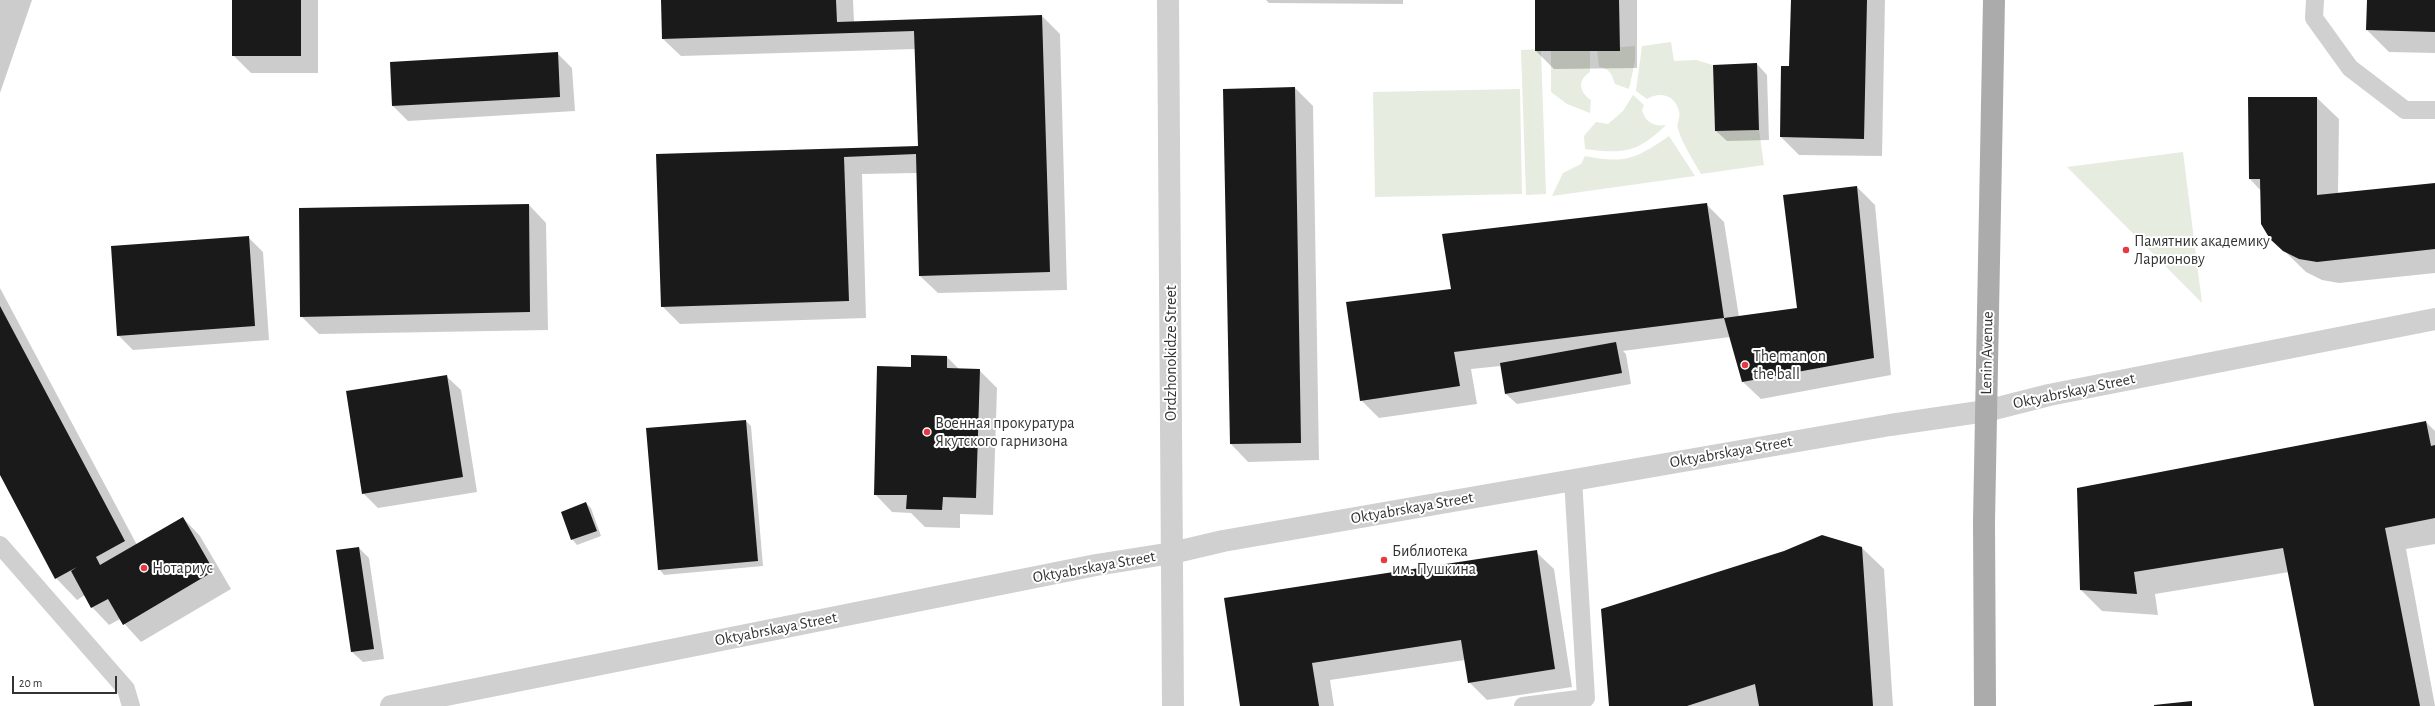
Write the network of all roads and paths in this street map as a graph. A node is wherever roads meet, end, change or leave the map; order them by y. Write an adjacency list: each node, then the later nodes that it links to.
1 (1168, 0): 9 (street, Ordzhonokidze Street)
2 (1994, 0): 6 (main road, Lenin Avenue)
3 (2315, 0): 4 (lane)
4 (2435, 110)
5 (2435, 319): 6 (street, Oktyabrskaya Street)
6 (1986, 411): 7 (street, Oktyabrskaya Street); 15 (main road, Lenin Avenue)
7 (1573, 479): 9 (street, Oktyabrskaya Street); 10 (lane)
8 (0, 545): 11 (lane)
9 (1172, 553): 12 (street, Oktyabrskaya Street); 13 (street, Ordzhonokidze Street)
10 (1586, 702): 14 (lane)
11 (131, 706)
12 (391, 706)
13 (1173, 706)
14 (1523, 706)
15 (1985, 706)

